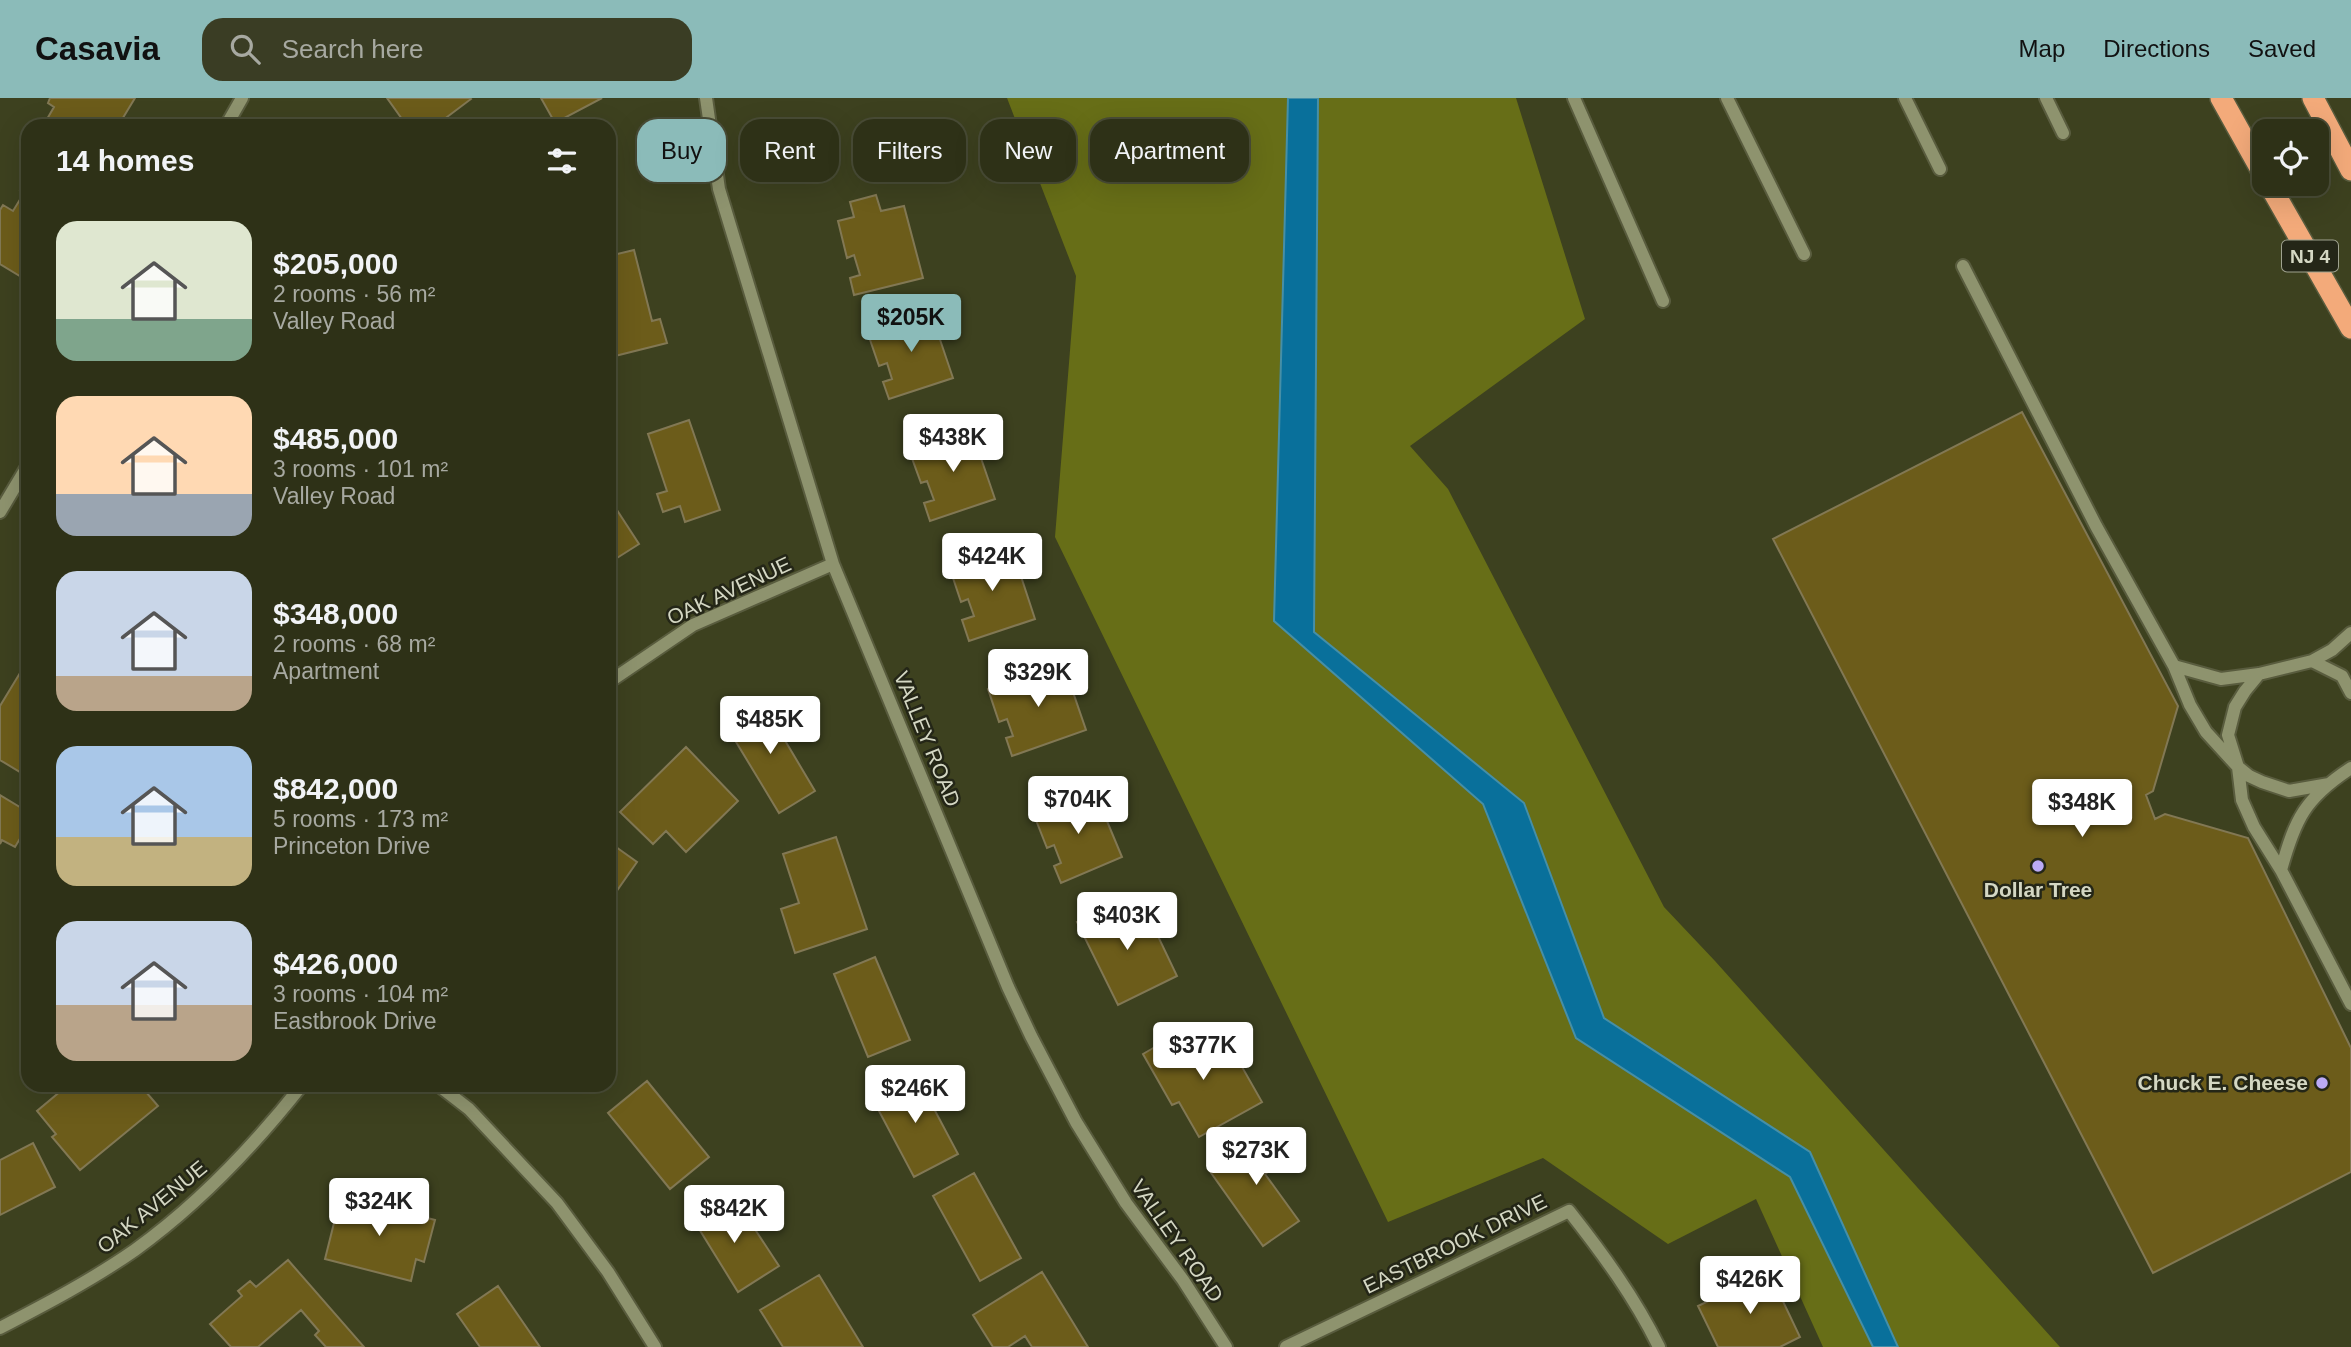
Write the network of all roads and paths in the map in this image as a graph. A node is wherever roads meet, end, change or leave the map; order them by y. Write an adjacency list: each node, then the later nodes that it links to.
1 (242, 98): 9 (street)
2 (706, 98): 21 (street, VALLEY ROAD)
3 (1574, 98): 17 (street)
4 (1727, 98): 15 (street)
5 (1905, 98): 12 (street)
6 (2046, 98): 10 (street)
7 (2221, 98): 11 (highway)
8 (2313, 98): 13 (highway)
9 (230, 119)
10 (2063, 133)
11 (2252, 154)
12 (1940, 169)
13 (2351, 170)
14 (2277, 196): 18 (highway, NJ 4)
15 (1804, 254)
16 (1963, 266): 24 (street)
17 (1664, 301)
18 (2351, 328)
19 (21, 475): 20 (street)
20 (2, 506)
21 (833, 564): 26 (street, OAK AVENUE); 37 (street, VALLEY ROAD)
22 (2351, 633): 23 (street)
23 (2312, 661): 25 (street); 27 (street)
24 (2174, 666): 25 (street); 28 (street)
25 (2259, 674): 28 (street)
26 (616, 677)
27 (2351, 693)
28 (2238, 767): 30 (street); 31 (street)
29 (2350, 767): 30 (street)
30 (2329, 784): 31 (street)
31 (2281, 870): 32 (street)
32 (2351, 1004)
33 (296, 1092): 35 (street, OAK AVENUE)
34 (447, 1092): 36 (street)
35 (0, 1328)
36 (655, 1347)
37 (1226, 1347)
38 (1286, 1347): 39 (street, EASTBROOK DRIVE)
39 (1659, 1347)

